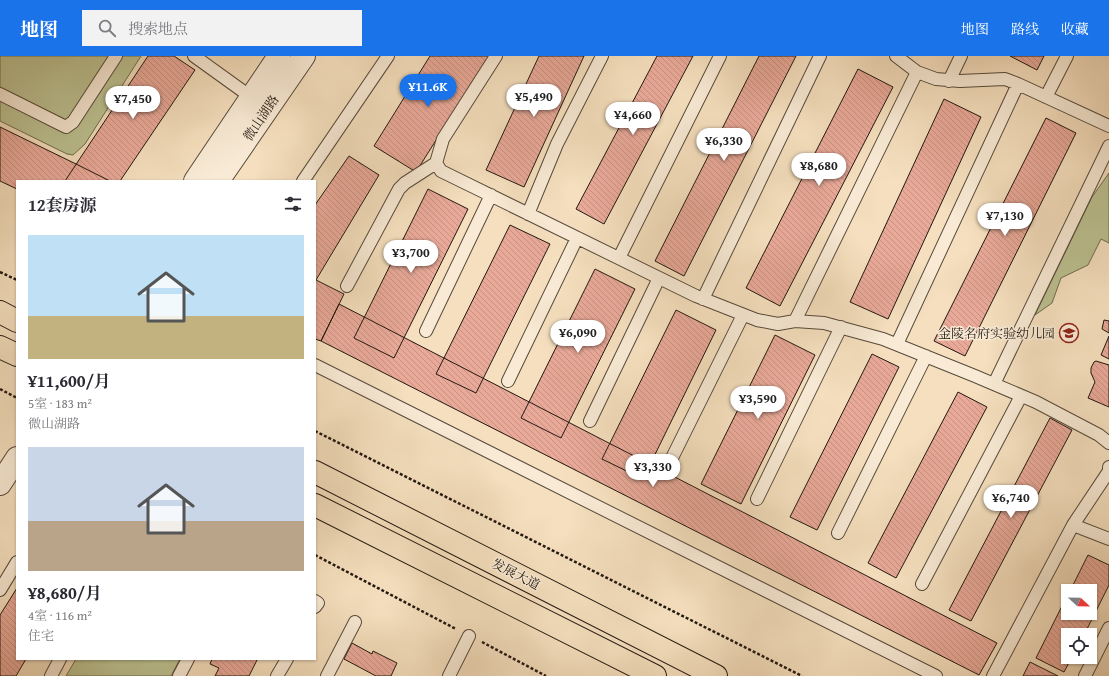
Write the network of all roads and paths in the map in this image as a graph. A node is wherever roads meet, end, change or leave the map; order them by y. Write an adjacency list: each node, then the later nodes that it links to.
1 (116, 56): 16 (lane)
2 (194, 56): 17 (lane)
3 (279, 56): 17 (street, 微山湖路)
4 (304, 56): 23 (street, 微山湖路)
5 (388, 56): 24 (lane)
6 (496, 56): 21 (lane)
7 (602, 56): 26 (lane)
8 (720, 56): 28 (lane)
9 (820, 56): 33 (lane)
10 (896, 56): 13 (lane)
11 (961, 56): 14 (lane)
12 (1067, 56): 18 (lane)
13 (917, 72): 14 (lane); 37 (lane)
14 (949, 81): 15 (lane)
15 (1018, 84): 18 (lane); 40 (lane)
16 (0, 94)
17 (252, 97): 22 (street, 微山湖路)
18 (1046, 97): 19 (lane)
19 (1109, 126)
20 (1109, 146): 46 (lane)
21 (436, 163): 25 (lane); 32 (lane)
22 (196, 180)
23 (219, 180)
24 (304, 180)
25 (490, 196): 26 (lane); 39 (lane)
26 (528, 214): 27 (lane)
27 (577, 238): 28 (lane); 45 (lane)
28 (619, 258): 30 (lane)
29 (0, 272): 31 (path)
30 (659, 278): 33 (lane); 50 (lane)
31 (16, 280)
32 (347, 286)
33 (703, 299): 35 (lane)
34 (0, 312): 36 (main road)
35 (743, 315): 37 (lane); 54 (lane)
36 (16, 320)
37 (795, 321): 38 (lane)
38 (841, 327): 40 (lane); 58 (lane)
39 (426, 331)
40 (897, 344): 43 (lane)
41 (0, 347): 42 (main road)
42 (16, 355)
43 (926, 356): 46 (lane); 61 (lane)
44 (316, 366): 82 (lane)
45 (508, 382)
46 (994, 384): 48 (lane)
47 (0, 389): 49 (path)
48 (1021, 396): 52 (lane); 65 (lane)
49 (16, 397)
50 (590, 421)
51 (316, 432): 81 (path)
52 (1109, 443)
53 (16, 460): 57 (street)
54 (668, 466)
55 (1109, 467): 60 (lane)
56 (316, 473): 80 (main road, 发展大道)
57 (0, 484)
58 (757, 499)
59 (316, 506): 79 (main road)
60 (1073, 525): 62 (lane); 83 (lane)
61 (838, 533)
62 (1109, 539)
63 (316, 556): 69 (path)
64 (16, 564): 66 (lane)
65 (922, 584)
66 (0, 590)
67 (355, 622): 76 (lane)
68 (1109, 628): 84 (lane)
69 (469, 636): 77 (lane); 78 (path)
70 (59, 660): 73 (lane)
71 (187, 660): 74 (lane)
72 (286, 660): 75 (lane)
73 (51, 676)
74 (179, 676)
75 (277, 676)
76 (327, 676)
77 (449, 676)
78 (546, 676)
79 (655, 676)
80 (716, 676)
81 (802, 676)
82 (936, 676)
83 (993, 676)
84 (1085, 676)

